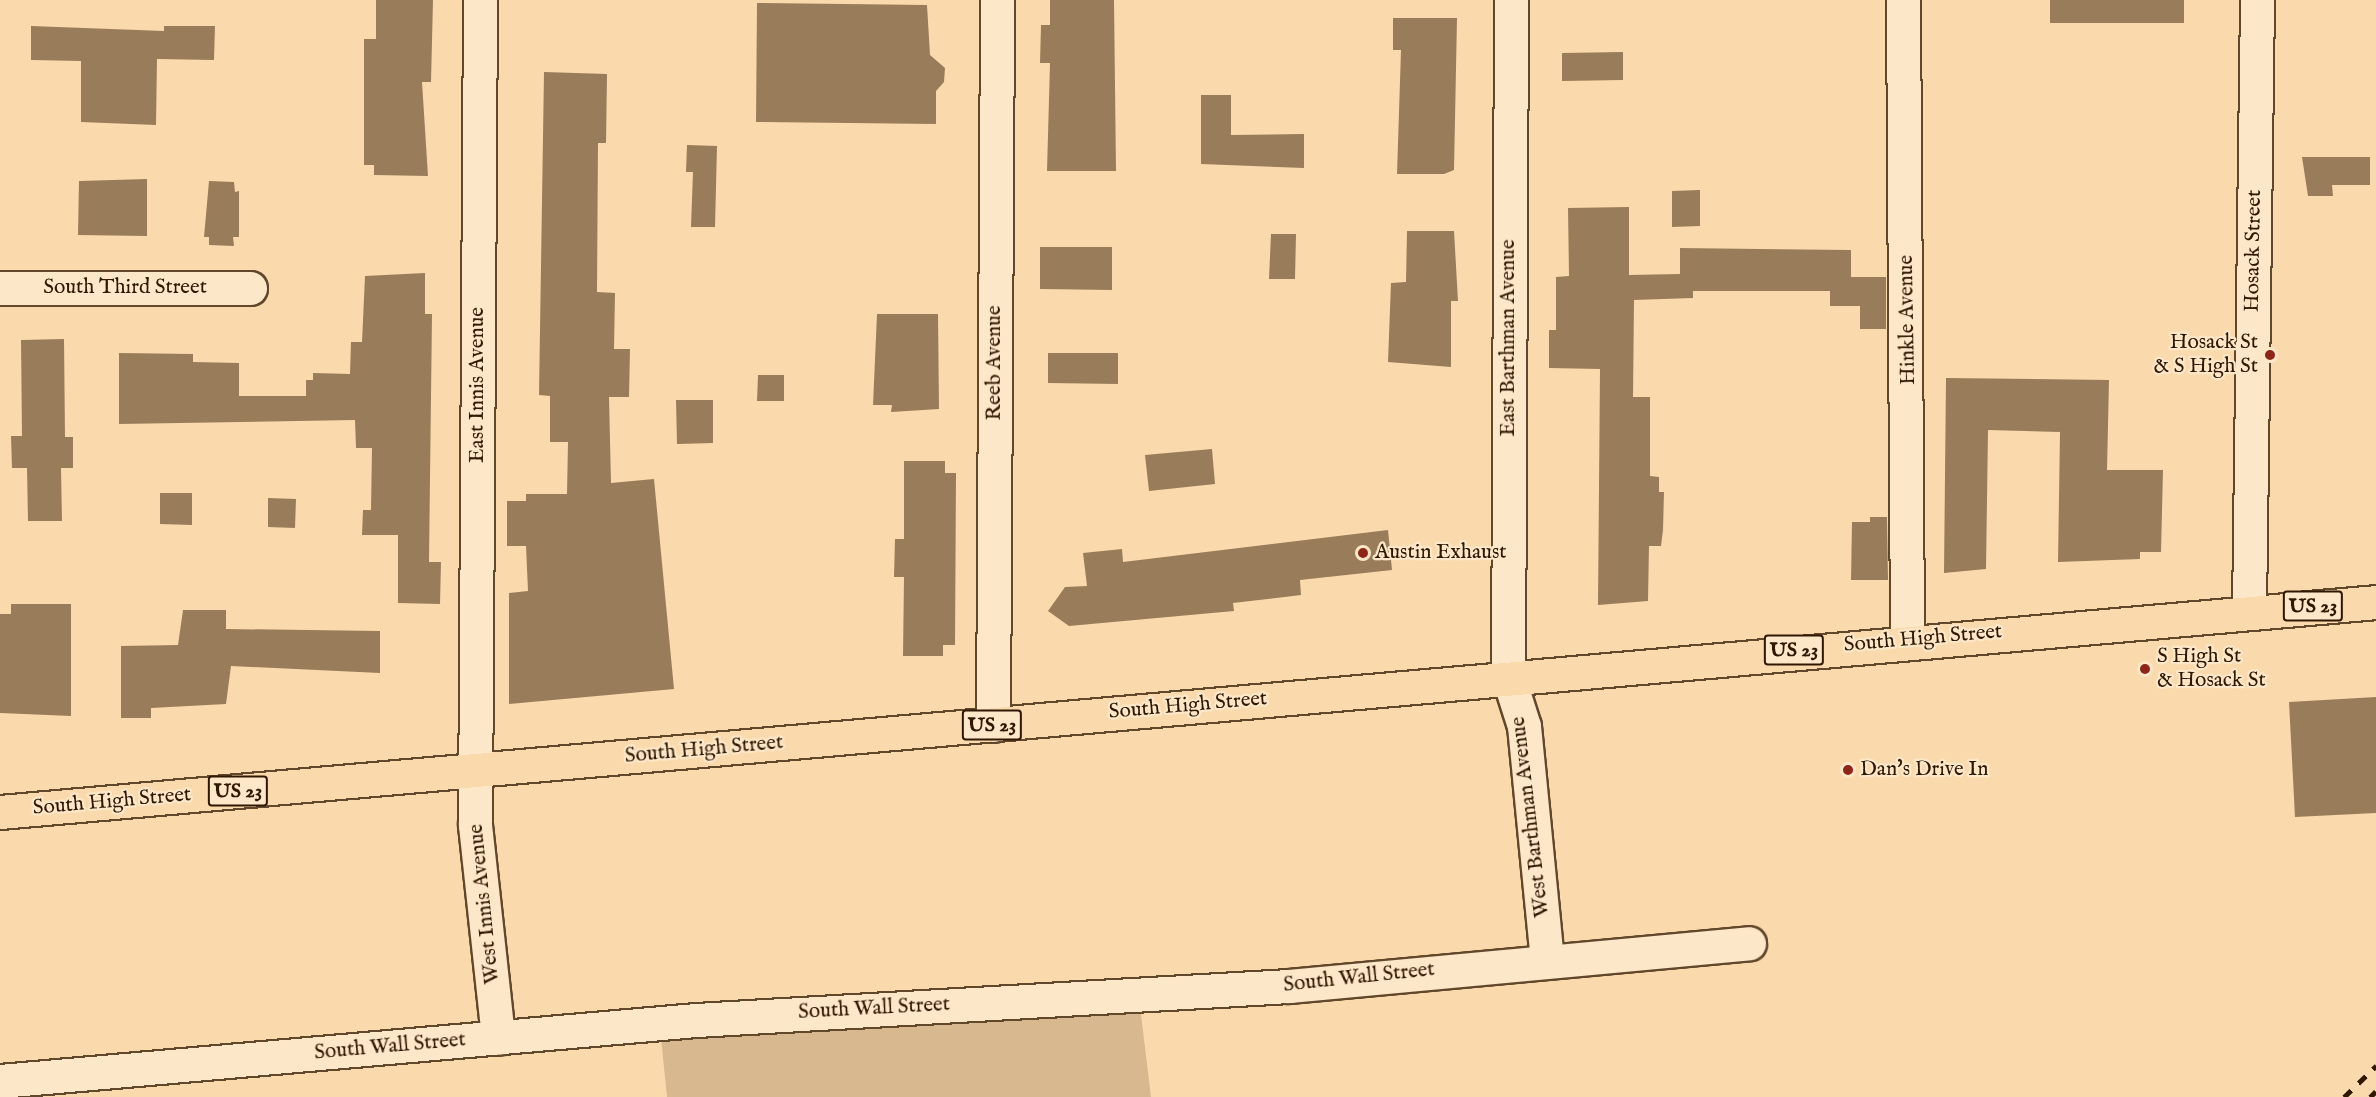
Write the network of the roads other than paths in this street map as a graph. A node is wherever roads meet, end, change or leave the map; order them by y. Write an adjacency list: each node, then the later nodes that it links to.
1 (480, 0): 13 (street, East Innis Avenue)
2 (997, 0): 12 (street, Reeb Avenue)
3 (1511, 0): 11 (street, East Barthman Avenue)
4 (1904, 0): 10 (street, Hinkle Avenue)
5 (2257, 0): 9 (street, Hosack Street)
6 (0, 288): 7 (street, South Third Street)
7 (250, 288)
8 (2376, 602): 9 (main road, South High Street / US 23)
9 (2249, 610): 10 (main road, South High Street / US 23)
10 (1907, 640): 11 (main road, South High Street / US 23)
11 (1508, 676): 12 (main road, South High Street / US 23); 16 (street, West Barthman Avenue)
12 (993, 725): 13 (main road, South High Street / US 23)
13 (476, 770): 14 (main road, South High Street / US 23); 17 (street, West Innis Avenue)
14 (0, 812)
15 (1749, 943): 16 (street, South Wall Street)
16 (1547, 959): 17 (street, South Wall Street)
17 (498, 1038): 18 (street, South Wall Street)
18 (0, 1081)

